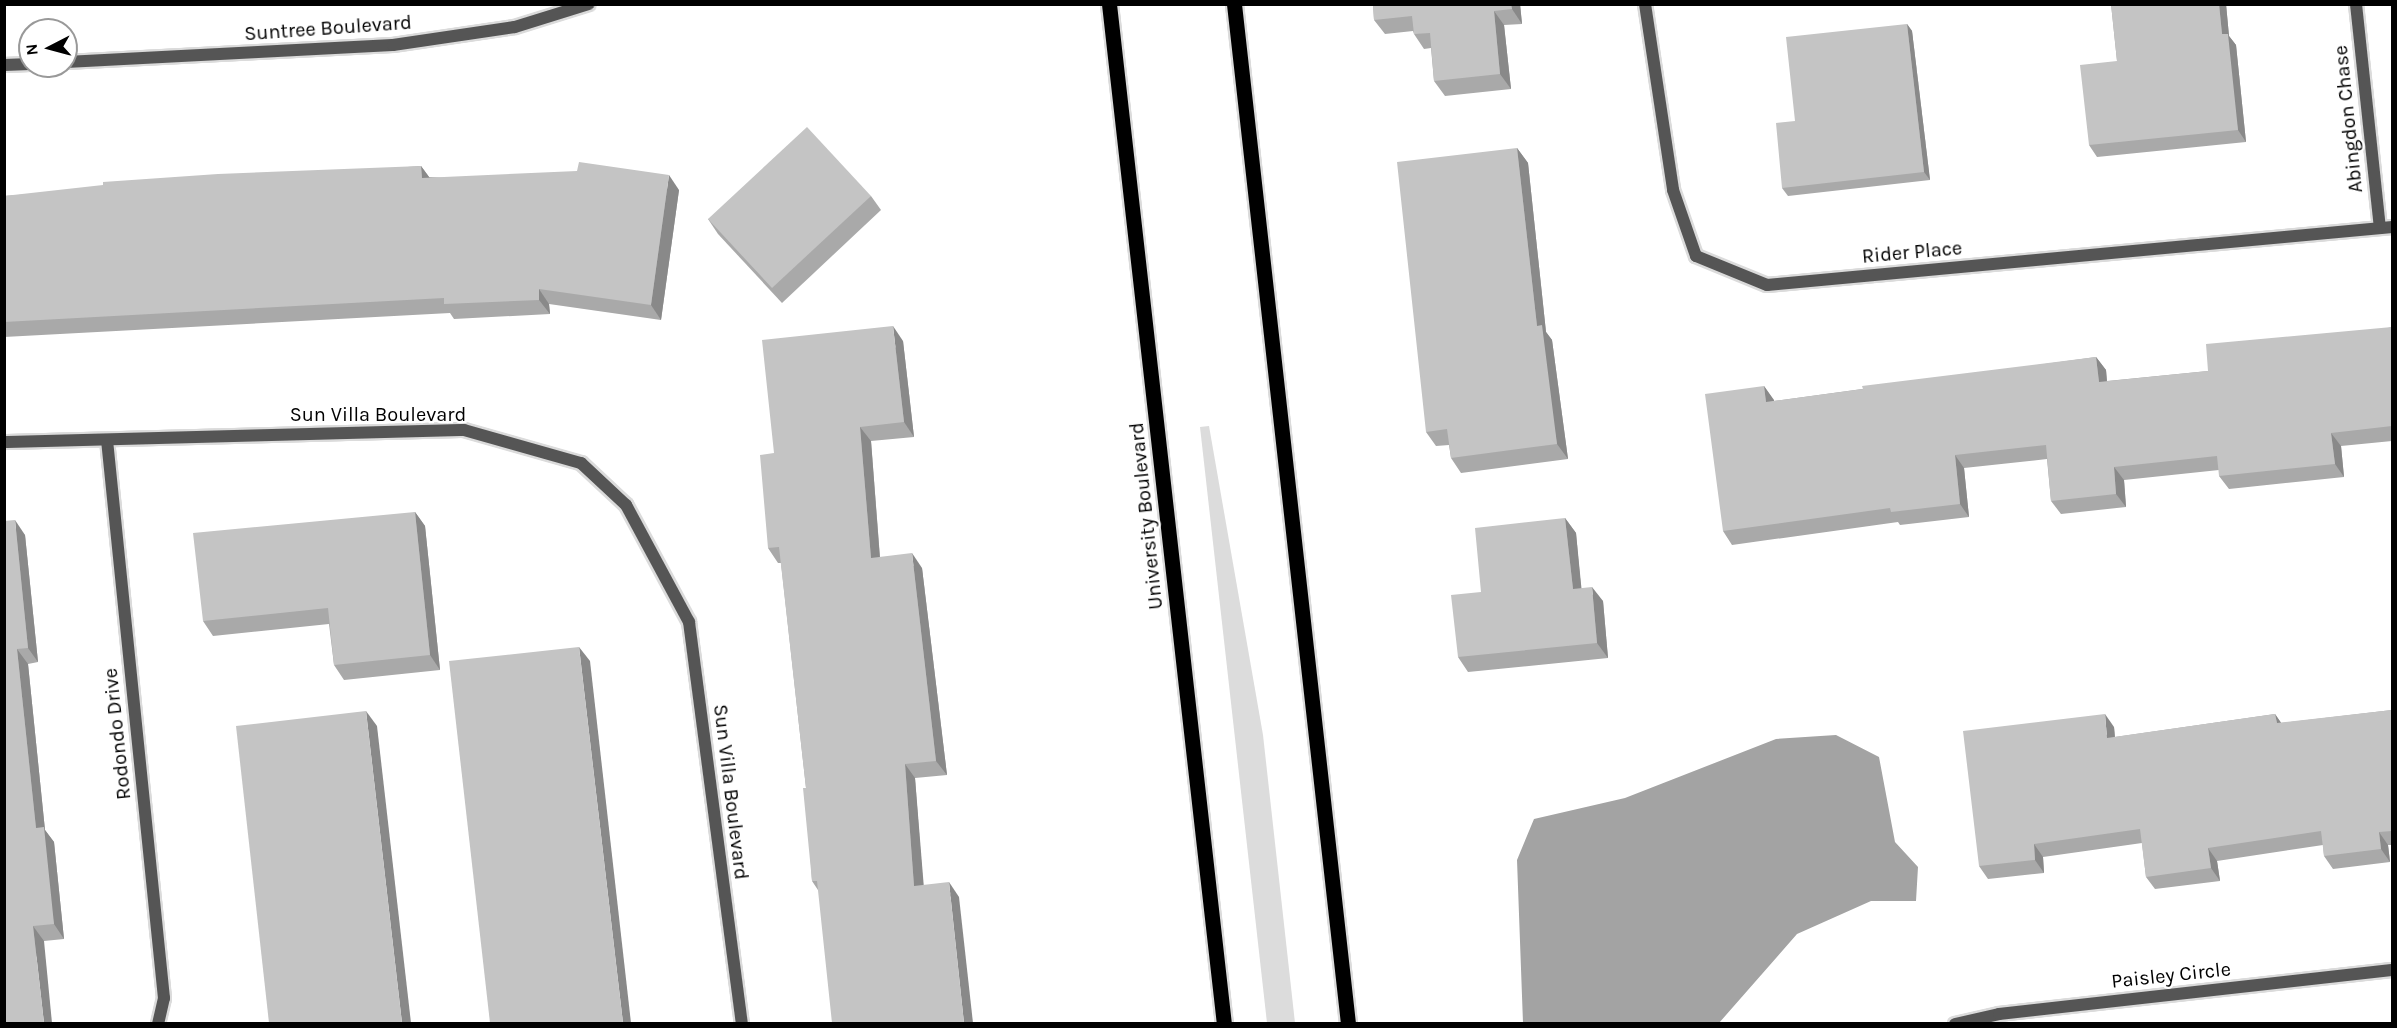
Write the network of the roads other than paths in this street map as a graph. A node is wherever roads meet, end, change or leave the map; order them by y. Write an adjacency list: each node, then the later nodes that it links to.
1 (589, 4): 6 (street, Suntree Boulevard)
2 (1109, 4): 13 (main road, University Boulevard)
3 (1234, 4): 14 (main road)
4 (1645, 4): 7 (street, Rider Place)
5 (2356, 4): 7 (street, Abingdon Chase)
6 (78, 61)
7 (2386, 228)
8 (107, 440): 9 (street, Sun Villa Boulevard); 11 (street, Rodondo Drive); 12 (street, Sun Villa Boulevard)
9 (4, 442)
10 (2392, 970): 15 (street, Paisley Circle)
11 (158, 1023)
12 (742, 1023)
13 (1224, 1023)
14 (1348, 1023)
15 (1955, 1023)

